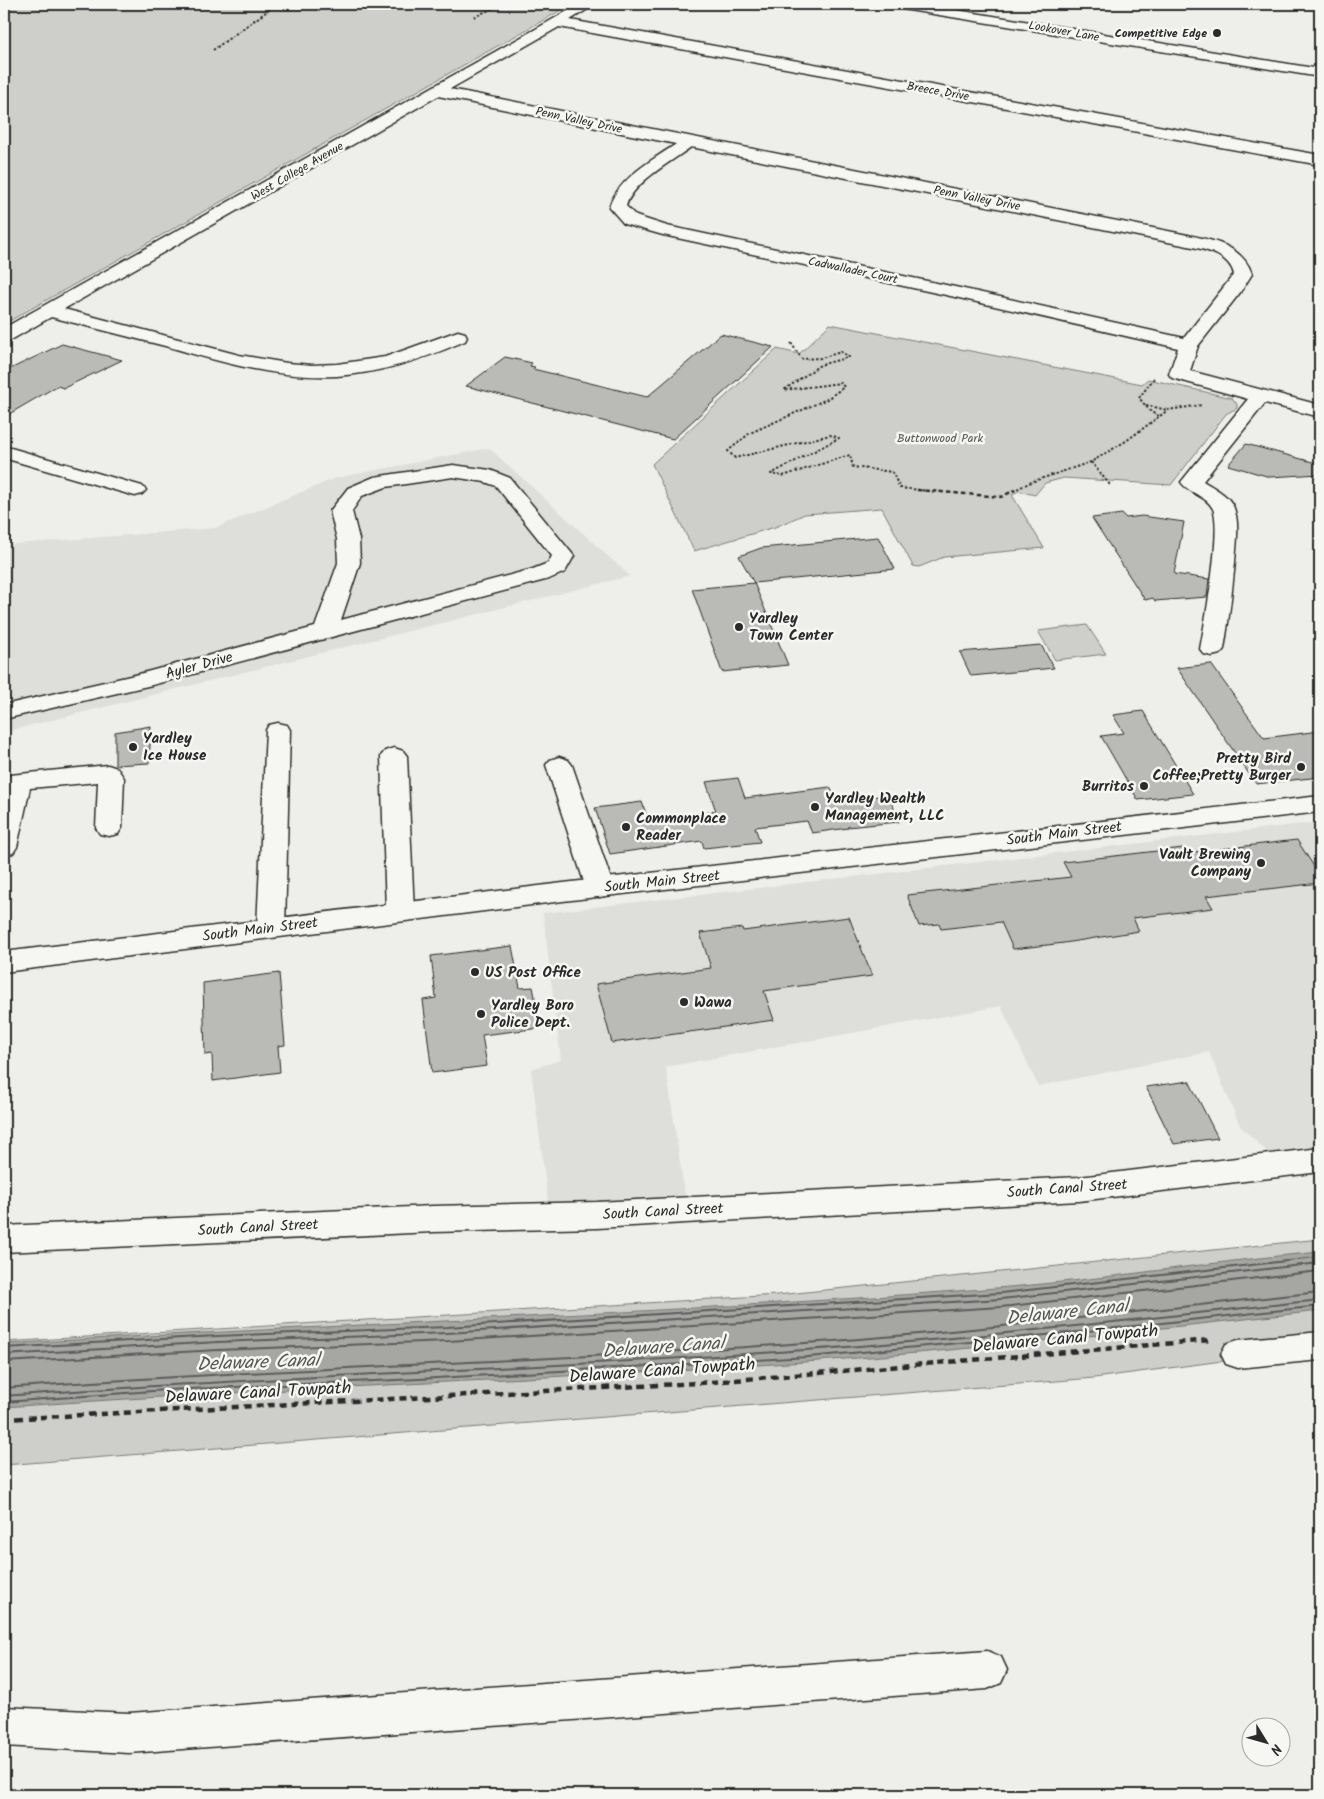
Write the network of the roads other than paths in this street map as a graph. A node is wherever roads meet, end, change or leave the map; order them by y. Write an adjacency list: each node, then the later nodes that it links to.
1 (589, 4): 3 (street, West College Avenue)
2 (896, 4): 4 (street, Lookover Lane)
3 (556, 22): 5 (street, West College Avenue); 7 (street, Breece Drive)
4 (1320, 73)
5 (437, 91): 6 (street, Penn Valley Drive); 8 (street, West College Avenue)
6 (687, 143): 11 (street, Penn Valley Drive); 11 (street, Cadwallader Court)
7 (1320, 160)
8 (49, 311): 9 (street, West College Avenue); 10 (street)
9 (4, 336)
10 (458, 338)
11 (1189, 345): 12 (street, Penn Valley Drive)
12 (1261, 396): 13 (street); 17 (street)
13 (1320, 411)
14 (4, 452): 15 (street)
15 (135, 490)
16 (325, 632): 16 (street, Ayler Drive); 18 (street, Ayler Drive)
17 (1212, 650)
18 (4, 712)
19 (278, 730): 28 (street)
20 (394, 756): 27 (street)
21 (559, 765): 26 (street)
22 (12, 782): 24 (street); 25 (street)
23 (1320, 804): 26 (street, South Main Street)
24 (109, 828)
25 (4, 846)
26 (600, 888): 27 (street, South Main Street)
27 (400, 912): 28 (street, South Main Street)
28 (271, 928): 29 (street, South Main Street)
29 (4, 962)
30 (1320, 1160): 31 (street, South Canal Street)
31 (4, 1239)
32 (1320, 1346): 33 (street)
33 (1226, 1347)
34 (987, 1670): 35 (street)
35 (4, 1727)

